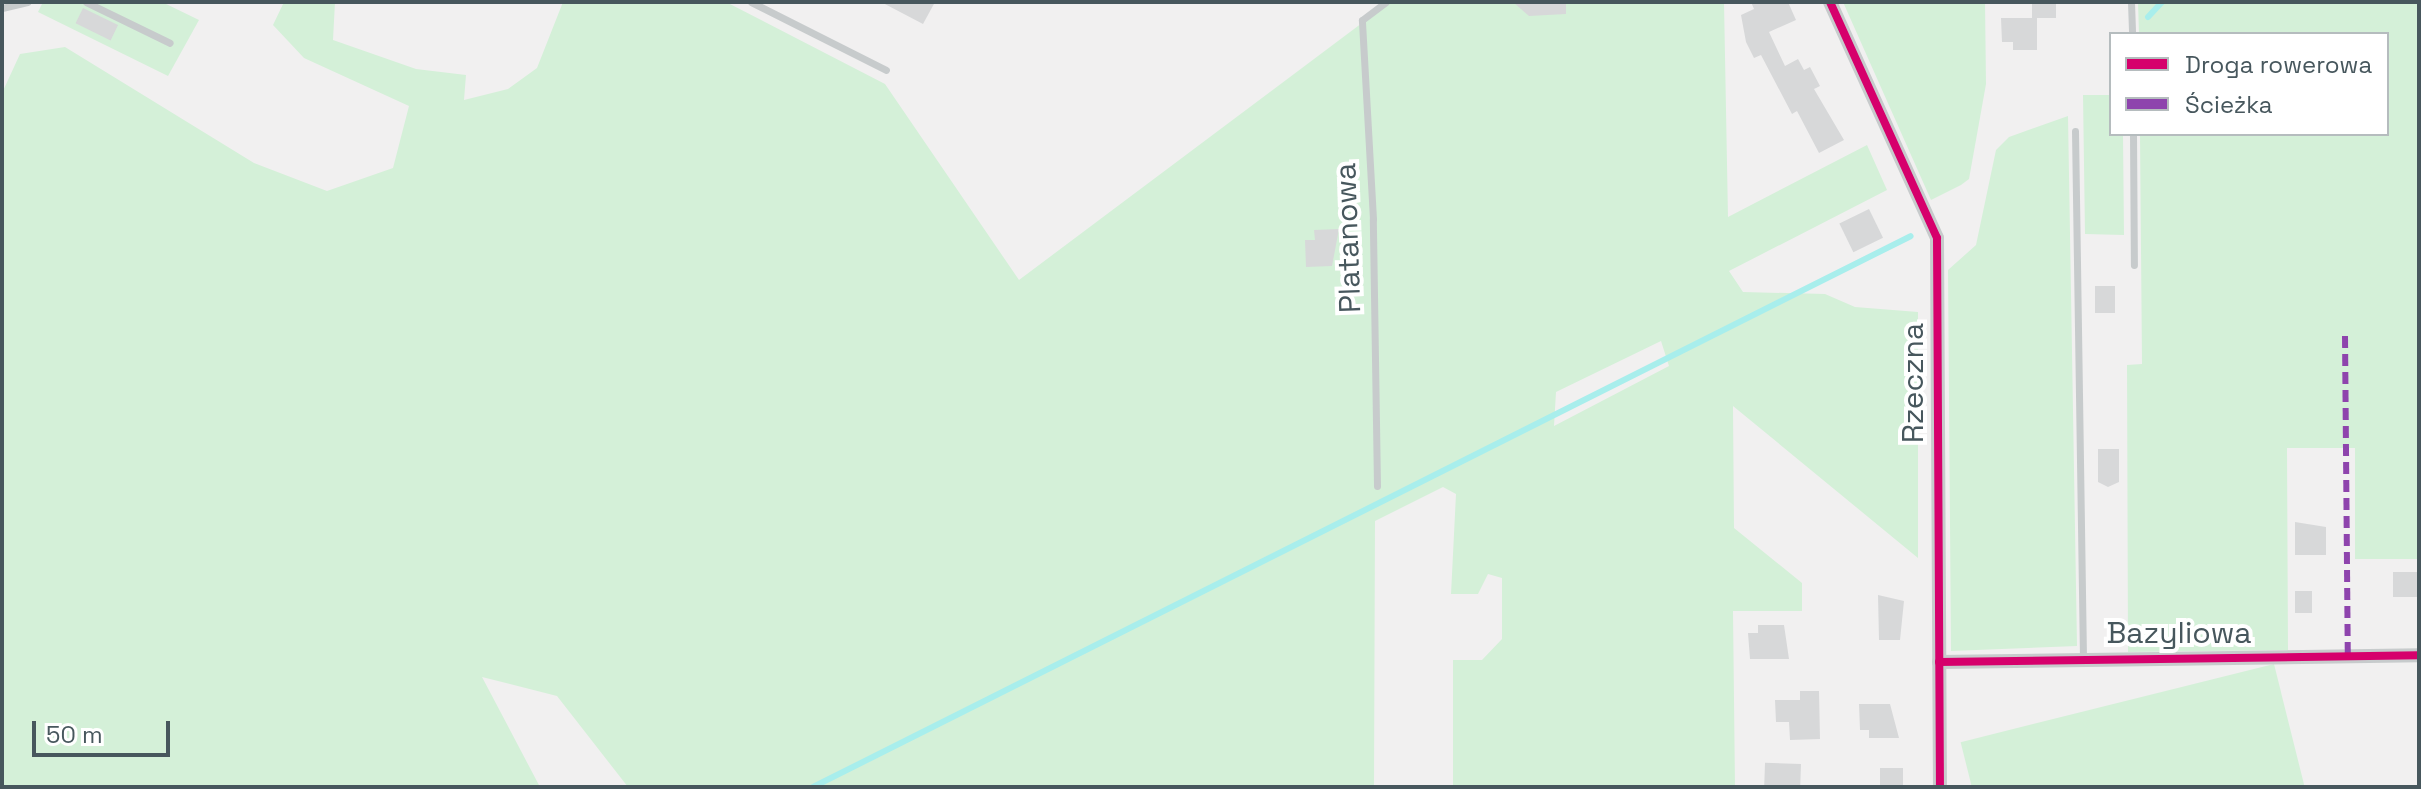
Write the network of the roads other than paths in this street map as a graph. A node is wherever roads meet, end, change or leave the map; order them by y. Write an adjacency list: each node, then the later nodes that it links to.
1 (27, 2): 7 (lane)
2 (86, 2): 9 (lane)
3 (751, 2): 10 (lane)
4 (1386, 2): 14 (lane, Platanowa)
5 (1830, 2): 17 (street, Rzeczna)
6 (2131, 2): 8 (lane)
7 (2, 8)
8 (2132, 32)
9 (170, 43)
10 (886, 70)
11 (2075, 131): 16 (lane)
12 (2133, 136): 13 (lane)
13 (2134, 265)
14 (1377, 486)
15 (2419, 655): 16 (street, Bazyliowa)
16 (2083, 657): 17 (street, Bazyliowa)
17 (1939, 662): 18 (street, Rzeczna)
18 (1940, 787)

